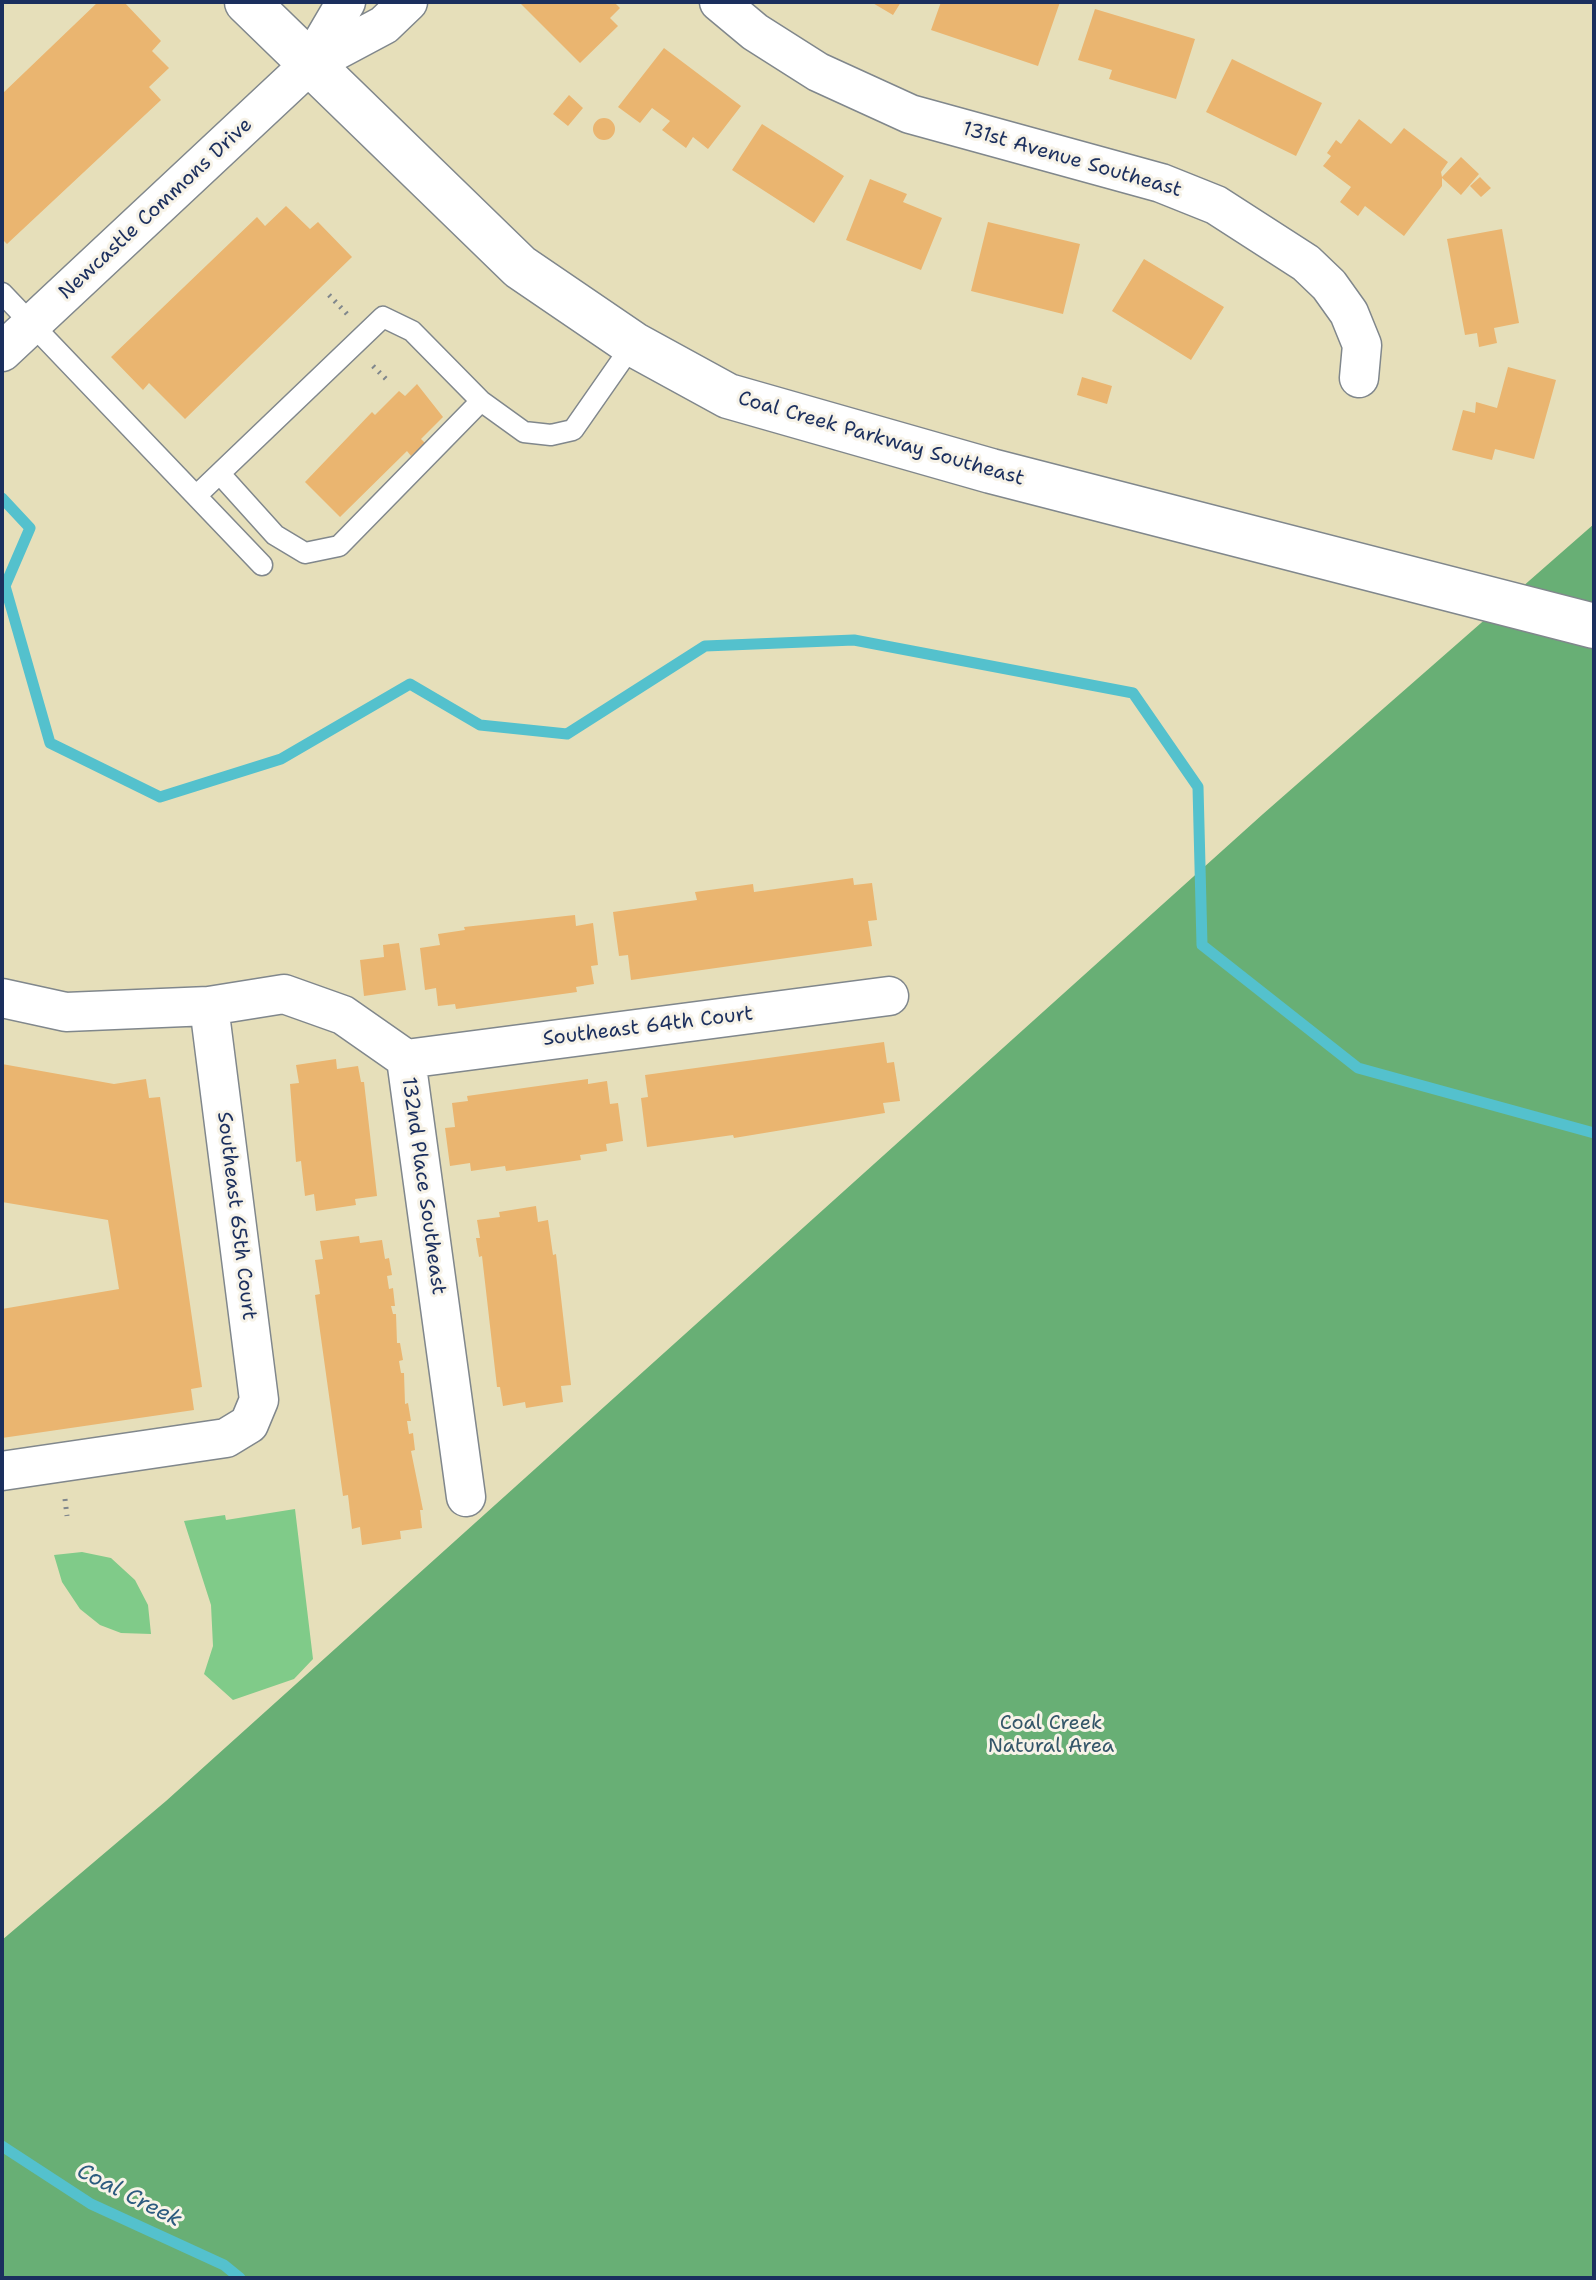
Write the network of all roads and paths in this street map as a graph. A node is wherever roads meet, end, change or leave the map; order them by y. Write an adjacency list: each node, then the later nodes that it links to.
1 (247, 2): 5 (main road, Coal Creek Parkway Southeast)
2 (346, 2): 5 (street)
3 (719, 2): 12 (street, 131st Avenue Southeast)
4 (396, 14): 5 (street)
5 (309, 65): 9 (street, Newcastle Commons Drive); 10 (main road, Coal Creek Parkway Southeast)
6 (2, 293): 9 (lane)
7 (329, 295): 8 (path)
8 (351, 319)
9 (32, 324): 11 (street, Newcastle Commons Drive); 15 (lane)
10 (633, 344): 13 (lane); 17 (main road, Coal Creek Parkway Southeast)
11 (2, 352)
12 (1359, 378)
13 (481, 401): 14 (lane); 14 (lane)
14 (220, 474): 15 (lane)
15 (196, 496): 16 (lane)
16 (262, 565)
17 (1594, 626)
18 (889, 996): 21 (street, Southeast 64th Court)
19 (2, 998): 20 (street, 132nd Place Southeast)
20 (209, 1006): 21 (street, 132nd Place Southeast); 22 (street, Southeast 65th Court)
21 (406, 1059): 23 (street, 132nd Place Southeast)
22 (2, 1471)
23 (466, 1497)

